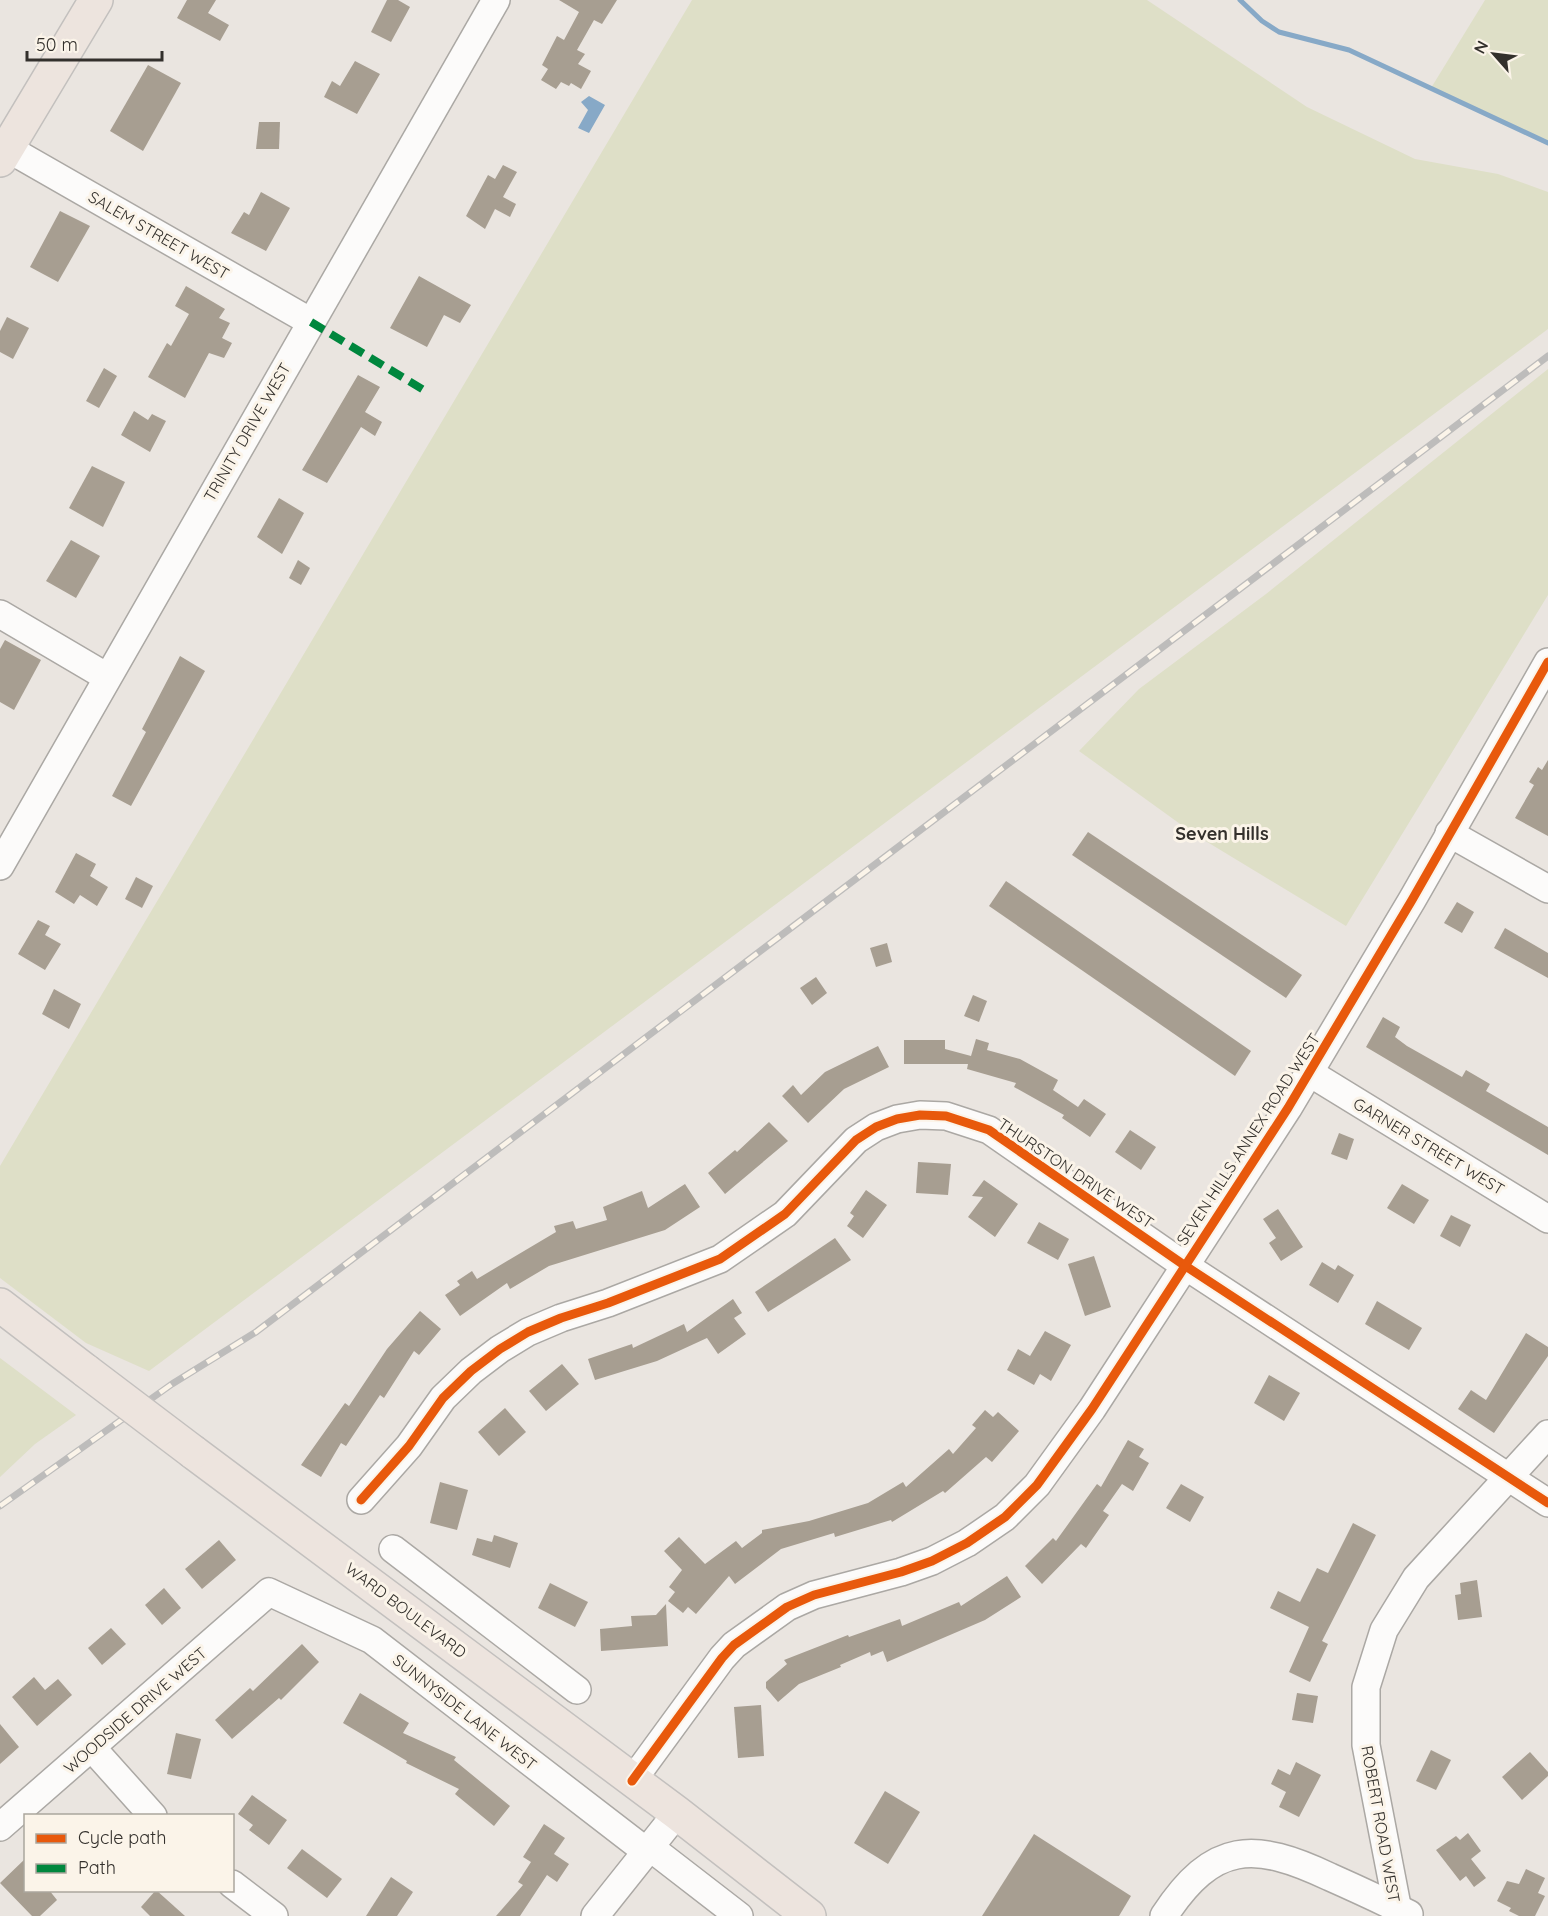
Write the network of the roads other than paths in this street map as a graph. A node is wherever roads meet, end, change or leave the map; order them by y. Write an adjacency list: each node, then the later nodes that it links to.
1 (96, 0): 3 (main road)
2 (496, 0): 4 (street, TRINITY DRIVE WEST)
3 (2, 151): 4 (street, SALEM STREET WEST)
4 (311, 322): 7 (street, TRINITY DRIVE WEST)
5 (0, 614): 7 (street)
6 (1548, 662): 8 (street, SEVEN HILLS ANNEX ROAD WEST)
7 (107, 677): 9 (street, TRINITY DRIVE WEST)
8 (1449, 833): 10 (street); 11 (street, SEVEN HILLS ANNEX ROAD WEST)
9 (0, 866)
10 (1548, 889)
11 (1310, 1073): 12 (street, GARNER STREET WEST); 13 (street, SEVEN HILLS ANNEX ROAD WEST)
12 (1548, 1219)
13 (1184, 1265): 16 (street, THURSTON DRIVE WEST); 17 (street, THURSTON DRIVE WEST); 25 (street, SEVEN HILLS ANNEX ROAD WEST)
14 (0, 1305): 22 (main road, WARD BOULEVARD, bridge)
15 (1548, 1434): 16 (street, ROBERT ROAD WEST)
16 (1510, 1477): 18 (street, THURSTON DRIVE WEST); 31 (street, ROBERT ROAD WEST)
17 (361, 1500)
18 (1548, 1503)
19 (393, 1549): 21 (street)
20 (269, 1592): 24 (street, WOODSIDE DRIVE WEST); 29 (street, SUNNYSIDE LANE WEST)
21 (508, 1638): 22 (street); 23 (street)
22 (485, 1670): 25 (main road, WARD BOULEVARD)
23 (577, 1690)
24 (93, 1749): 26 (street); 28 (street, WOODSIDE DRIVE WEST)
25 (632, 1781): 27 (main road, WARD BOULEVARD)
26 (152, 1814)
27 (677, 1814): 29 (street); 35 (main road, WARD BOULEVARD)
28 (0, 1827)
29 (649, 1850): 33 (street); 34 (street, SUNNYSIDE LANE WEST)
30 (234, 1886): 32 (street)
31 (1403, 1913): 36 (street)
32 (274, 1916)
33 (595, 1916)
34 (739, 1916)
35 (809, 1916)
36 (1164, 1916)

